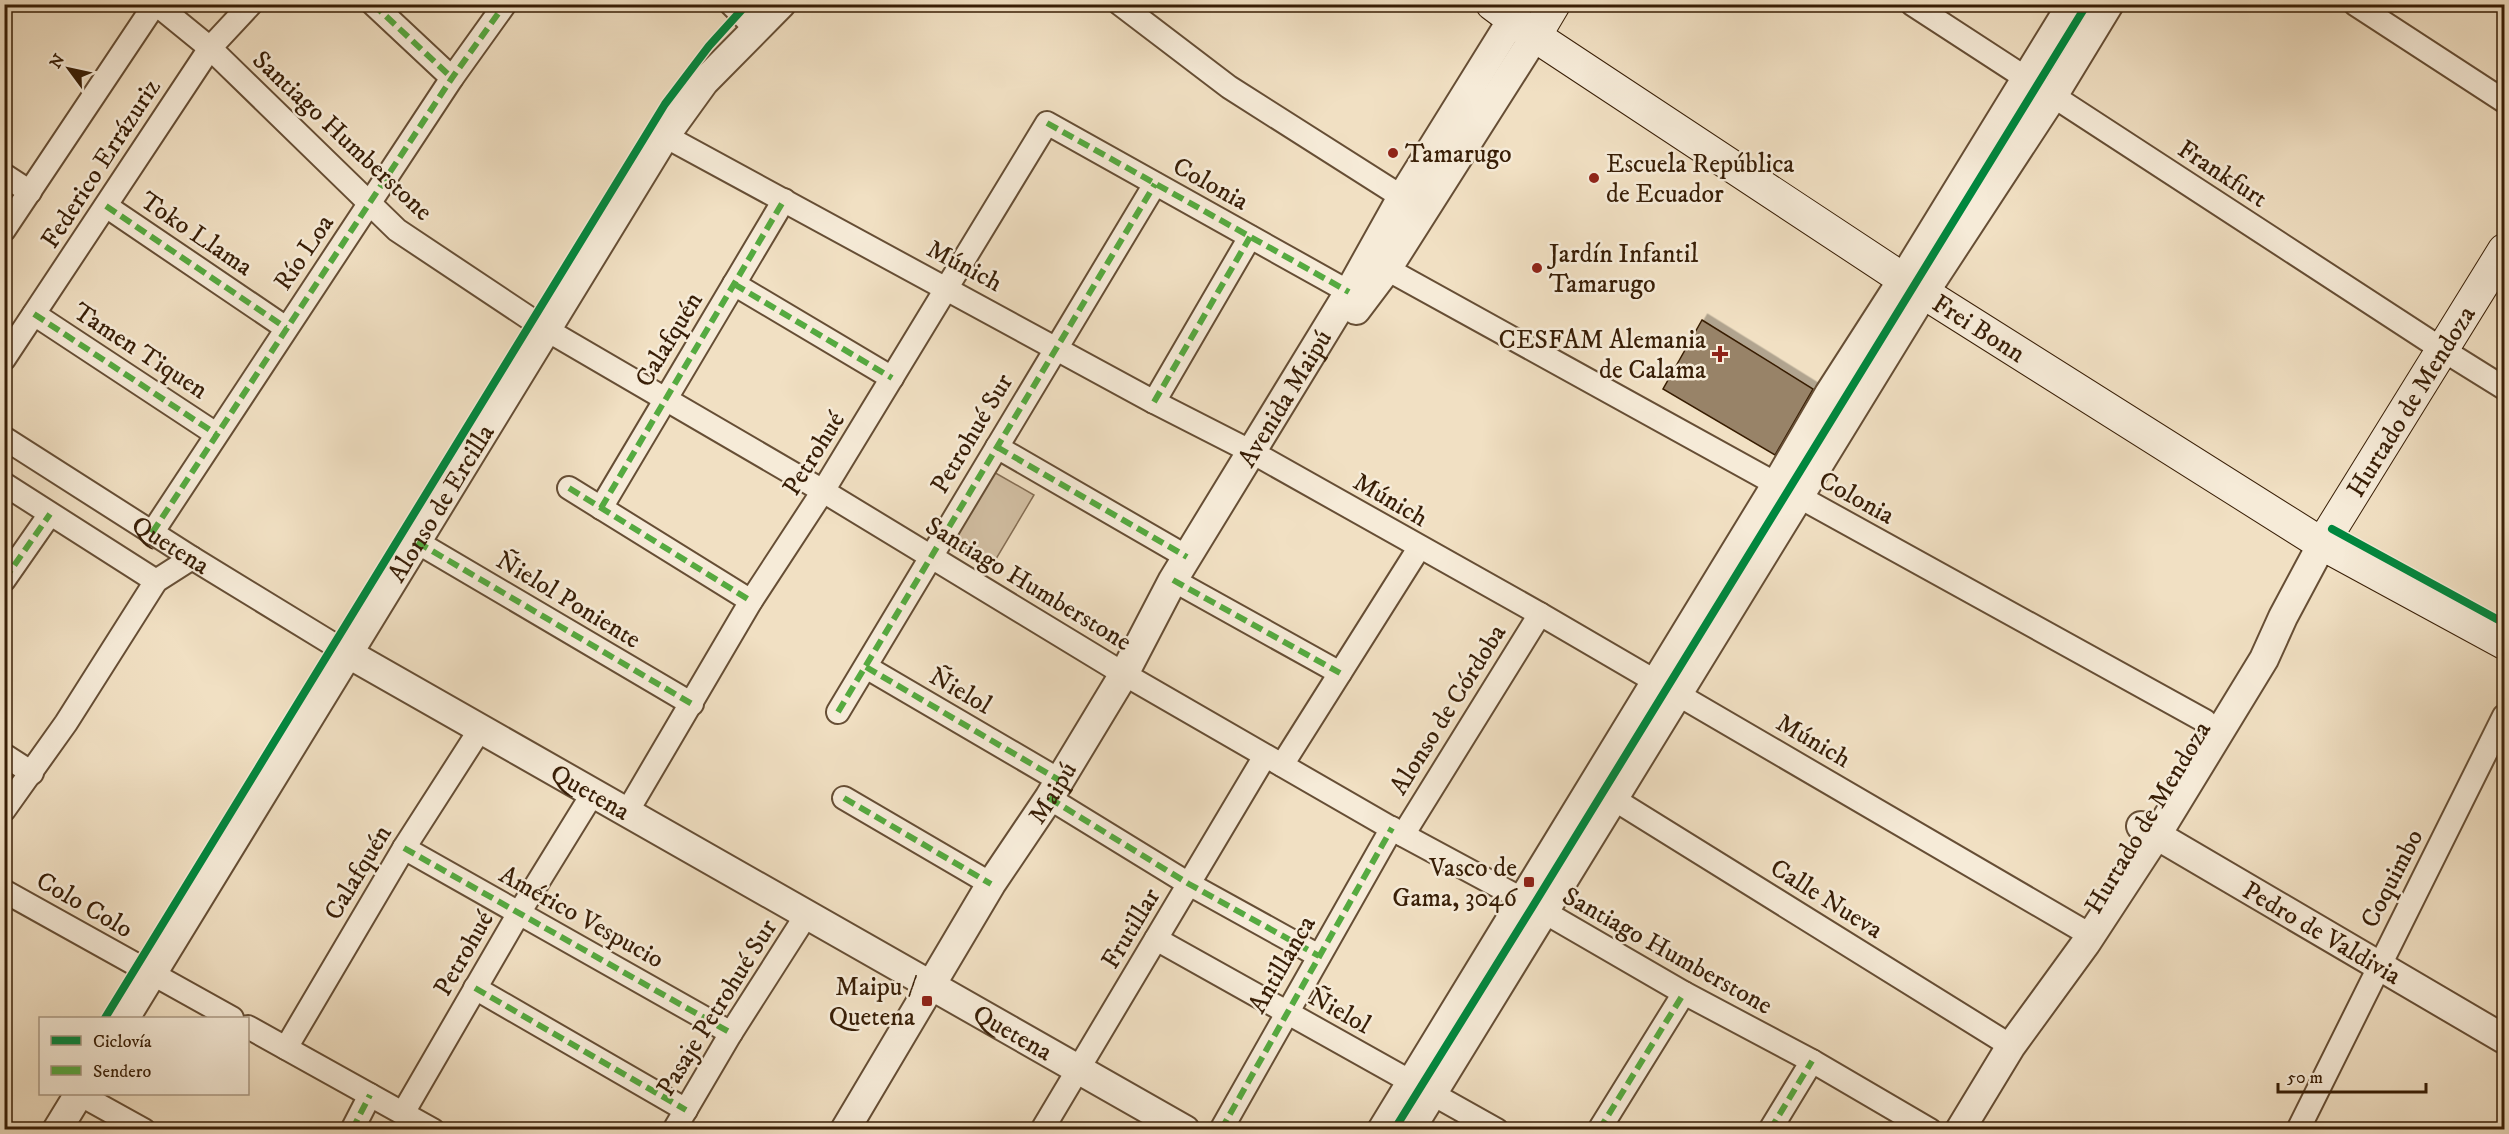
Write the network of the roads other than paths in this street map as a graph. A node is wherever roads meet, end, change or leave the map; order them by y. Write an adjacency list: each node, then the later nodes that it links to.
1 (155, 4): 15 (street, Santiago Humberstone); 24 (street, Federico Errázuriz)
2 (251, 4): 15 (street, Federico Errázuriz)
3 (373, 4): 16 (street)
4 (505, 4): 16 (street, Río Loa)
5 (731, 4): 14 (street)
6 (781, 4): 14 (street, Alonso de Ercilla)
7 (1120, 4): 25 (street)
8 (1554, 4): 13 (main road, Avenida Maipú)
9 (1912, 4): 17 (street, Frankfurt)
10 (2072, 4): 17 (street)
11 (2109, 4): 18 (street)
12 (2355, 4): 19 (street)
13 (1515, 16): 25 (street, Avenida Maipú); 32 (street, Avenida Maipú); 34 (main road, Frei Bonn)
14 (756, 29): 21 (street, Alonso de Ercilla)
15 (210, 48): 27 (street, Santiago Humberstone); 28 (street, Federico Errázuriz)
16 (452, 78): 27 (street, Río Loa)
17 (2026, 78): 18 (street, Frankfurt); 34 (street)
18 (2053, 96): 34 (street); 41 (street, Frankfurt)
19 (2505, 100)
20 (1047, 123): 23 (street, Colonia); 35 (street, Petrohué)
21 (665, 136): 26 (street, Múnich); 39 (street, Alonso de Ercilla)
22 (4, 175): 24 (street)
23 (1155, 184): 30 (street, Colonia); 40 (street, Petrohué Sur)
24 (30, 192): 29 (street, Federico Errázuriz)
25 (1402, 197): 36 (street, Avenida Maipú)
26 (784, 200): 33 (street, Calafquén); 35 (street, Múnich)
27 (370, 204): 38 (street, Río Loa); 39 (street, Santiago Humberstone)
28 (106, 206): 37 (street, Federico Errázuriz); 38 (street, Toko Llama)
29 (4, 230)
30 (1250, 237): 36 (street, Colonia); 46 (street)
31 (2505, 250): 41 (main road, Hurtado de Mendoza)
32 (1387, 269): 50 (street, Avenida Maipú); 54 (street, Colonia)
33 (734, 284): 43 (street); 45 (street, Calafquén)
34 (1913, 286): 54 (street); 59 (main road, Frei Bonn)
35 (947, 287): 40 (street, Múnich); 43 (street, Petrohué)
36 (1349, 292): 50 (street, Avenida Maipú)
37 (34, 314): 42 (street, Federico Errázuriz); 47 (street, Tamen Tiquen)
38 (286, 328): 47 (street, Río Loa)
39 (548, 330): 45 (street, Santiago Humberstone); 58 (street, Alonso de Ercilla)
40 (1056, 347): 46 (street, Múnich); 49 (street, Petrohué Sur)
41 (2442, 350): 44 (street, Frankfurt); 59 (main road, Hurtado de Mendoza)
42 (4, 359)
43 (892, 378): 53 (street, Petrohué)
44 (2505, 388)
45 (666, 398): 53 (street, Santiago Humberstone); 55 (street, Calafquén)
46 (1154, 402): 50 (street, Múnich)
47 (216, 434): 57 (street, Río Loa)
48 (4, 438): 57 (street, Quetena)
49 (997, 447): 61 (street, Petrohué Sur); 63 (street)
50 (1250, 451): 60 (street, Múnich); 63 (street, Maipú)
51 (4, 484): 56 (street, Quetena)
52 (569, 488): 55 (street)
53 (824, 491): 61 (street, Santiago Humberstone); 66 (street, Petrohué)
54 (1787, 491): 74 (street); 78 (street, Colonia)
55 (601, 508): 66 (street)
56 (50, 514): 64 (street); 65 (street, Quetena)
57 (152, 533): 62 (street, Quetena)
58 (417, 542): 70 (street, Alonso de Ercilla); 75 (street, Ñielol Poniente)
59 (2322, 544): 68 (street, Hurtado de Mendoza); 69 (main road, Frei Bonn)
60 (1419, 548): 67 (street, Múnich); 72 (street, Frutillar)
61 (930, 557): 71 (street, Petrohué Sur); 73 (street, Santiago Humberstone)
62 (192, 558): 65 (street); 70 (street, Quetena)
63 (1180, 569): 72 (street); 73 (street, Maipú)
64 (4, 580)
65 (156, 581): 82 (street)
66 (751, 601): 75 (street, Petrohué)
67 (1540, 614): 74 (street, Múnich); 90 (street, Alonso de Córdoba)
68 (2283, 617): 78 (street, Hurtado de Mendoza); 89 (street, Hurtado de Mendoza)
69 (2505, 643)
70 (349, 654): 79 (street, Quetena); 102 (street, Alonso de Ercilla)
71 (866, 667): 76 (street, Petrohué Sur); 83 (street, Ñielol)
72 (1340, 673): 81 (street, Frutillar)
73 (1124, 674): 81 (street, Santiago Humberstone); 83 (street, Maipú)
74 (1666, 687): 86 (street); 95 (street); 98 (street, Múnich)
75 (692, 704): 88 (street, Petrohué)
76 (838, 712)
77 (2505, 716): 101 (street, Coquimbo)
78 (2205, 721): 89 (street, Hurtado de Mendoza)
79 (481, 728): 84 (street, Quetena); 91 (street, Calafquén)
80 (4, 755): 82 (street)
81 (1273, 760): 90 (street, Santiago Humberstone); 93 (street, Frutillar)
82 (32, 772): 87 (street)
83 (1054, 789): 92 (street, Maipú); 93 (street, Ñielol)
84 (593, 793): 88 (street, Quetena); 96 (street, Petrohué)
85 (844, 798): 92 (street)
86 (1612, 798): 95 (street); 111 (street, Calle Nueva)
87 (4, 810)
88 (627, 812): 97 (street, Quetena)
89 (2148, 831): 98 (street, Hurtado de Mendoza); 101 (street, Pedro de Valdivia); 111 (street, Hurtado de Mendoza)
90 (1397, 832): 95 (street, Santiago Humberstone); 100 (street, Antillanca)
91 (404, 848): 96 (street, Américo Vespucio); 113 (street, Calafquén)
92 (991, 884): 103 (street, Maipú)
93 (1189, 884): 99 (street, Frutillar); 100 (street, Ñielol)
94 (4, 891): 102 (street, Colo Colo)
95 (1533, 906): 105 (street, Santiago Humberstone); 116 (street)
96 (519, 913): 104 (street, Petrohué); 110 (street, Américo Vespucio)
97 (807, 914): 103 (street, Quetena); 110 (street, Pasaje Petrohué Sur)
98 (2080, 929): 111 (street, Hurtado de Mendoza)
99 (1156, 939): 106 (street, Ñielol); 115 (street, Frutillar)
100 (1319, 956): 106 (street, Antillanca)
101 (2378, 967): 112 (street, Pedro de Valdivia); 138 (street, Coquimbo)
102 (152, 975): 107 (street, Alonso de Ercilla); 108 (street, Colo Colo)
103 (931, 985): 115 (street, Quetena); 127 (street, Maipú)
104 (475, 988): 120 (street); 121 (street, Petrohué)
105 (1684, 993): 114 (street, Santiago Humberstone); 134 (street)
106 (1286, 1012): 116 (street, Ñielol); 130 (street, Antillanca)
107 (126, 1017)
108 (230, 1017)
109 (249, 1028): 113 (street)
110 (731, 1033): 120 (street, Pasaje Petrohué Sur)
111 (2018, 1036): 137 (street, Hurtado de Mendoza)
112 (2505, 1039)
113 (286, 1048): 119 (street)
114 (1812, 1061): 135 (street); 136 (street, Santiago Humberstone)
115 (1079, 1069): 128 (street, Frutillar); 129 (street, Quetena)
116 (1421, 1088): 131 (street); 132 (street); 133 (street, Ñielol)
117 (78, 1095): 122 (street)
118 (81, 1095): 123 (street)
119 (370, 1095): 121 (street); 124 (street)
120 (686, 1110): 126 (street, Pasaje Petrohué Sur)
121 (403, 1113): 125 (street)
122 (57, 1130)
123 (144, 1130)
124 (352, 1130)
125 (434, 1130)
126 (674, 1130)
127 (845, 1130)
128 (1042, 1130)
129 (1185, 1130)
130 (1221, 1130)
131 (1382, 1130)
132 (1410, 1130)
133 (1497, 1130)
134 (1599, 1130)
135 (1770, 1130)
136 (1930, 1130)
137 (1960, 1130)
138 (2298, 1130)

